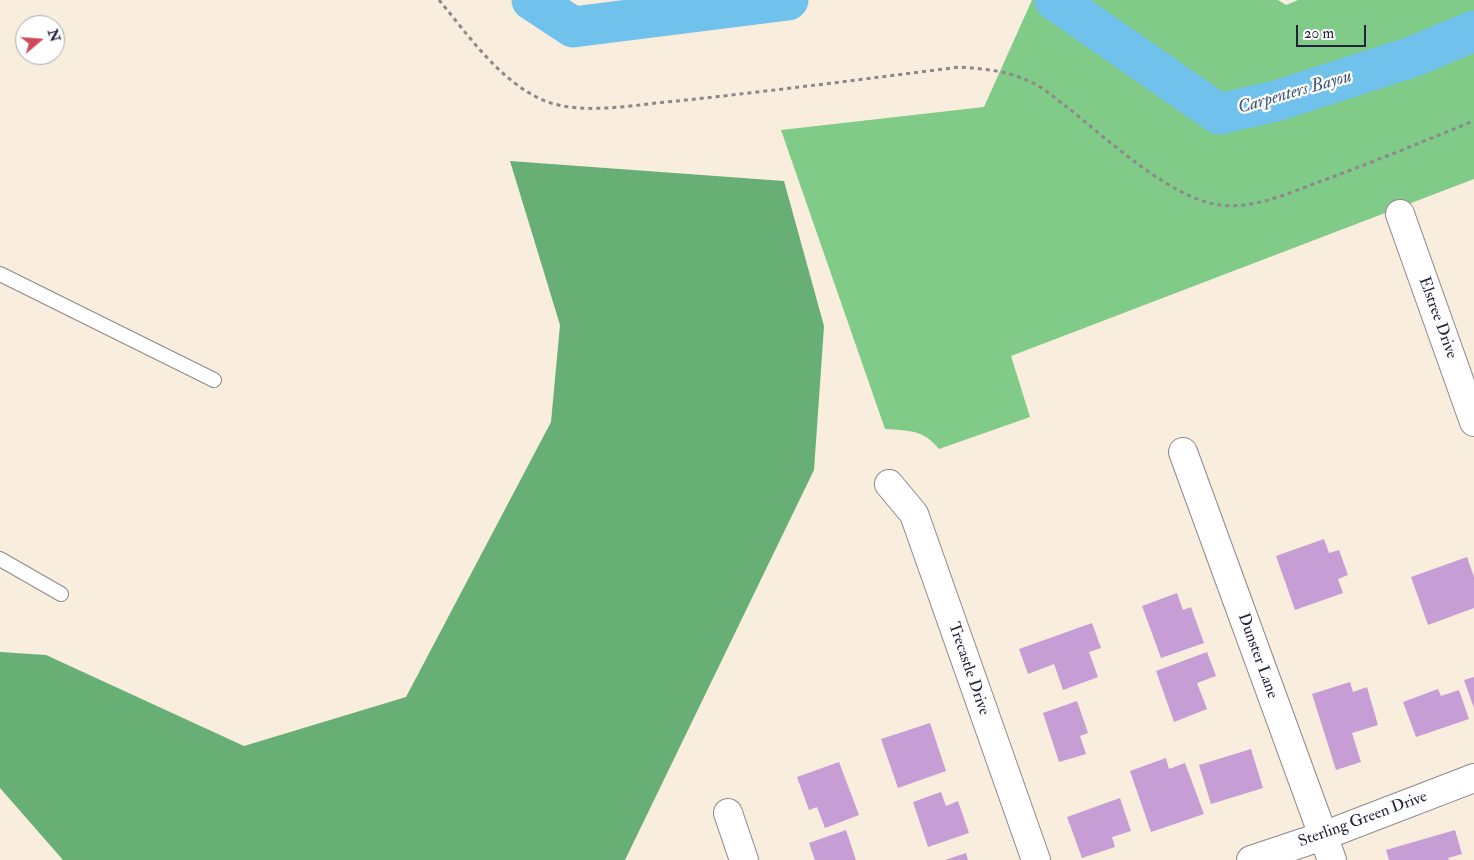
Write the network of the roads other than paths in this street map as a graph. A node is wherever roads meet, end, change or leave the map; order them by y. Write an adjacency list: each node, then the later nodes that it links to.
1 (1400, 214): 4 (street, Elstree Drive)
2 (0, 274): 3 (lane)
3 (214, 380)
4 (1474, 422)
5 (1183, 452): 11 (street, Dunster Lane)
6 (889, 484): 13 (street, Trecastle Drive)
7 (0, 559): 8 (lane)
8 (61, 594)
9 (1474, 778): 11 (street, Sterling Green Drive)
10 (728, 814): 12 (street)
11 (1327, 848): 14 (street, Sterling Green Drive)
12 (744, 860)
13 (1036, 860)
14 (1251, 860)

